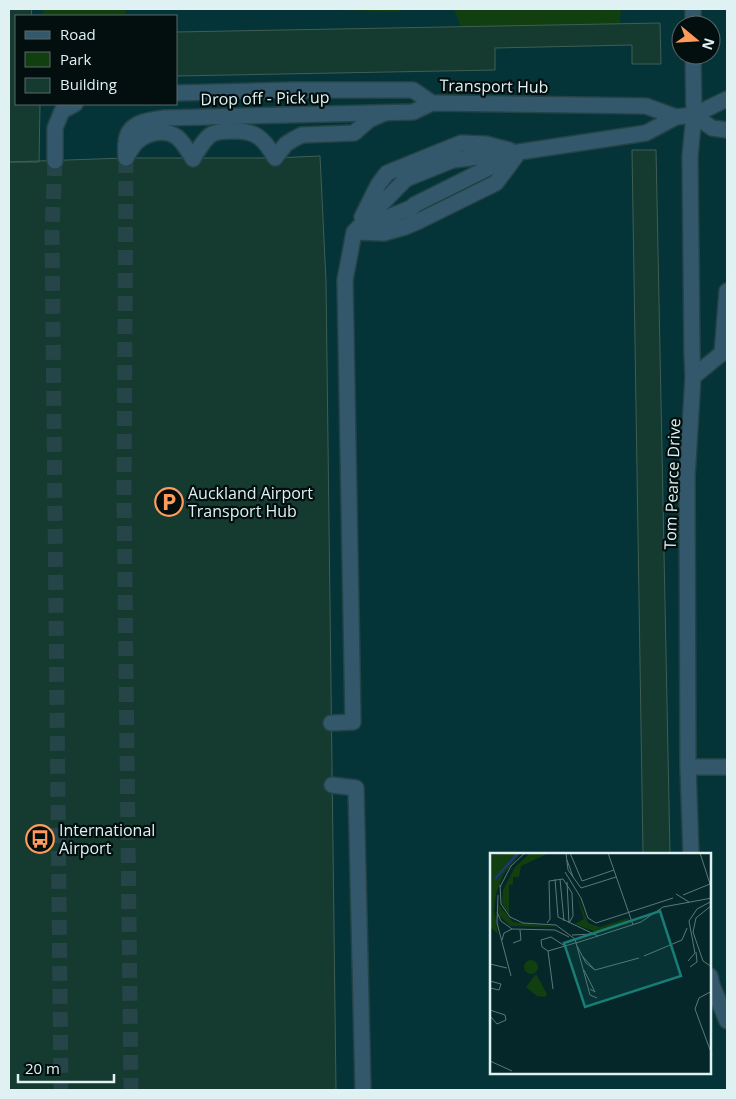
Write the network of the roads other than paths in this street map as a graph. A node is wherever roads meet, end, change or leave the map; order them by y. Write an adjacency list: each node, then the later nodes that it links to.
1 (693, 65): 7 (street, Tom Pearce Drive)
2 (178, 93): 4 (street, Transport Hub)
3 (727, 100): 7 (street)
4 (432, 103): 6 (street, Drop off - Pick up); 8 (street, Transport Hub)
5 (73, 105): 11 (street)
6 (385, 113): 6 (street, Drop off - Pick up)
7 (694, 115): 8 (street, Transport Hub); 9 (street); 15 (street, Tom Pearce Drive)
8 (676, 117): 10 (street)
9 (727, 130)
10 (519, 152): 12 (street); 12 (street)
11 (55, 161)
12 (354, 232): 16 (street)
13 (727, 290): 14 (street)
14 (724, 352): 15 (street)
15 (693, 377): 17 (street, Tom Pearce Drive)
16 (332, 723)
17 (688, 767): 18 (street); 20 (street, Tom Pearce Drive)
18 (727, 767)
19 (332, 786): 23 (street)
20 (691, 853)
21 (711, 980): 22 (street)
22 (727, 1021)
23 (363, 1090)

